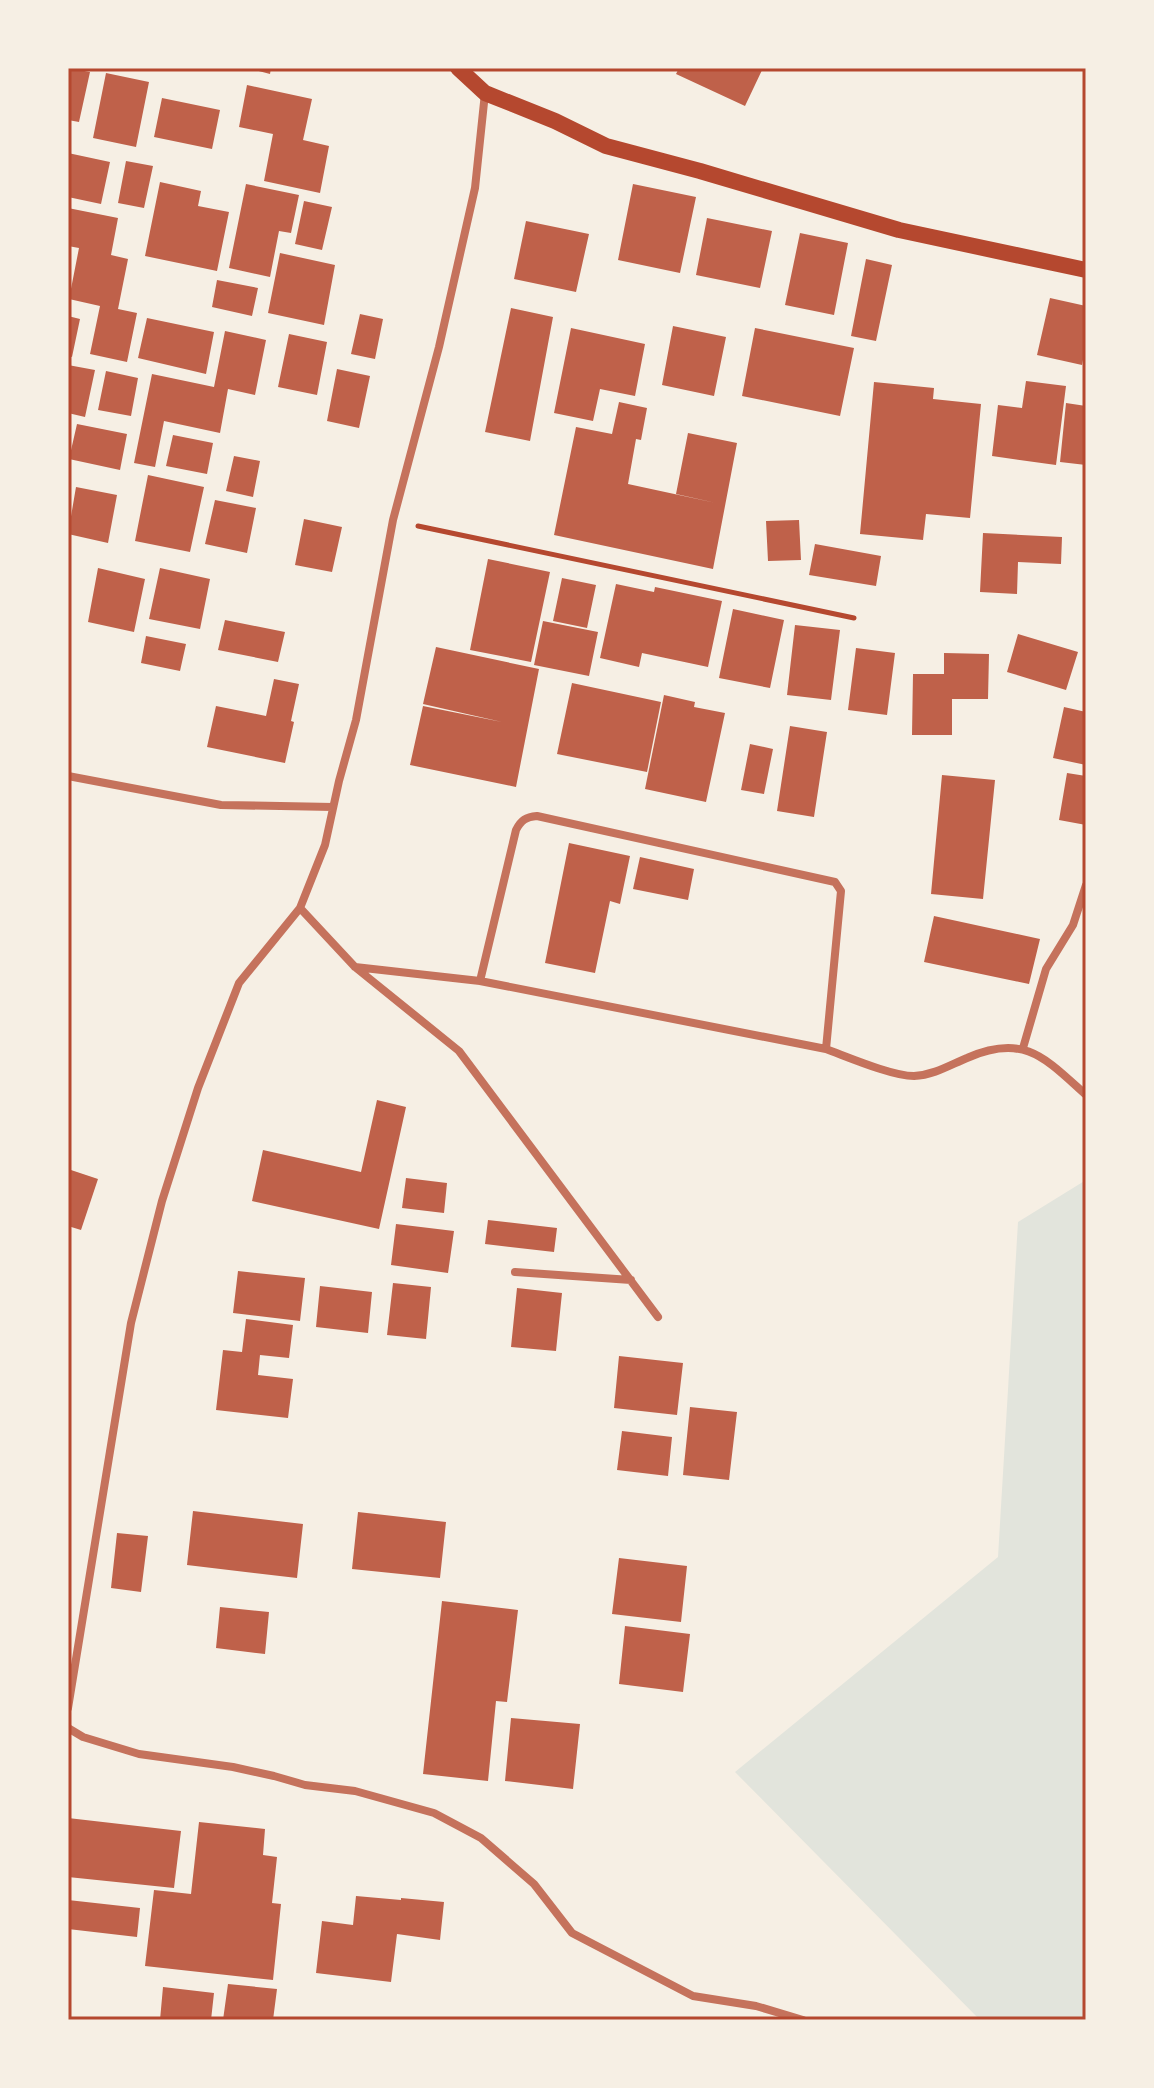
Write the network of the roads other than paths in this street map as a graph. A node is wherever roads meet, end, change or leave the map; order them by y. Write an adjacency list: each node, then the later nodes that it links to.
1 (458, 68): 2 (main road)
2 (485, 93): 3 (main road); 5 (street)
3 (1086, 270)
4 (68, 776): 5 (street)
5 (333, 807): 7 (street)
6 (1086, 885): 10 (street)
7 (300, 908): 8 (street); 16 (street)
8 (355, 967): 9 (street); 14 (street)
9 (480, 981): 11 (street); 11 (street)
10 (1023, 1048): 11 (street); 12 (street)
11 (826, 1049)
12 (1085, 1094)
13 (515, 1272): 14 (street)
14 (631, 1280): 15 (street)
15 (658, 1317)
16 (68, 1708)
17 (68, 1728): 18 (street)
18 (803, 2020)

